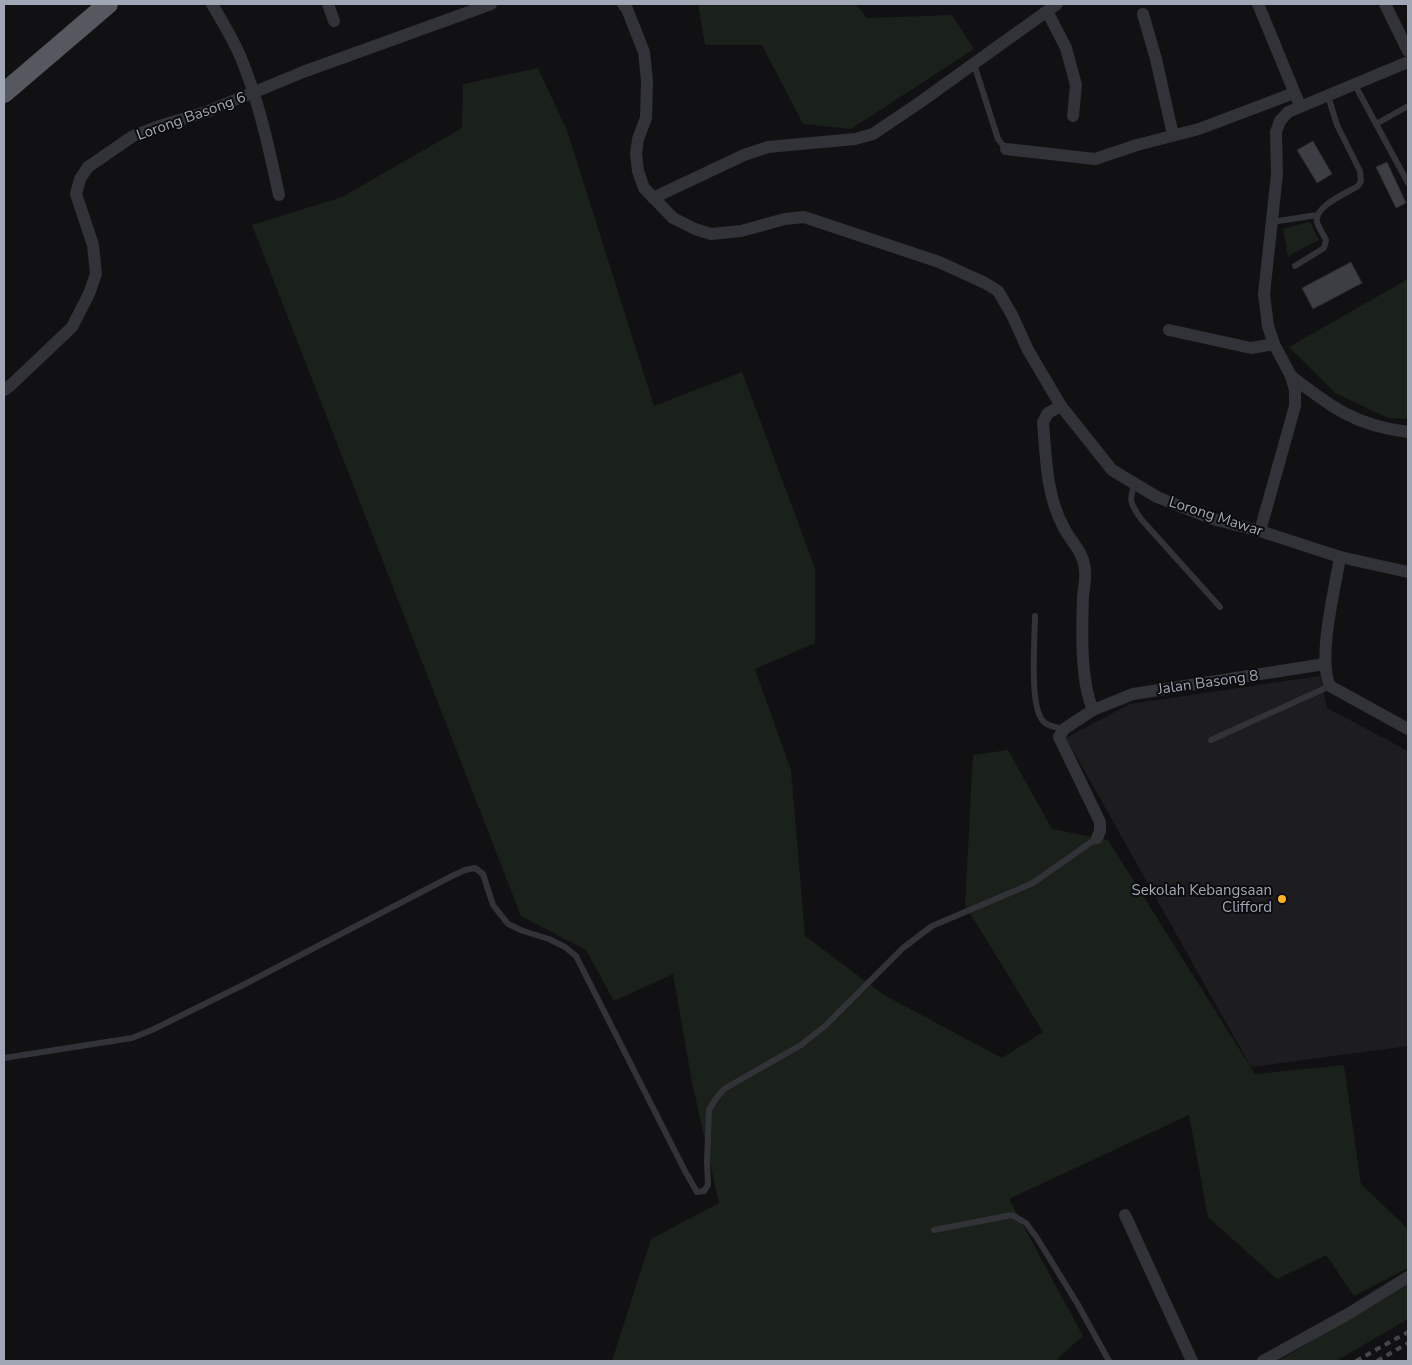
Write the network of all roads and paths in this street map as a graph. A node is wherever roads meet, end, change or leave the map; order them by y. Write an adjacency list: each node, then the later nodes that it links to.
1 (108, 4): 15 (highway)
2 (212, 4): 16 (street)
3 (328, 4): 10 (street)
4 (491, 4): 16 (street, Lorong Basong 6)
5 (624, 4): 27 (street, Lorong Mawar)
6 (1258, 4): 17 (street)
7 (1385, 4): 11 (street)
8 (1052, 7): 13 (street); 21 (street)
9 (1142, 14): 23 (street)
10 (334, 21)
11 (1408, 51)
12 (1408, 62): 14 (street)
13 (974, 64): 24 (lane); 27 (street)
14 (1355, 85): 18 (street); 22 (lane)
15 (4, 93)
16 (253, 93): 26 (street); 34 (street, Lorong Basong 6)
17 (1294, 93): 20 (street); 23 (street)
18 (1328, 96): 20 (street); 28 (lane)
19 (1408, 106): 22 (lane)
20 (1300, 107): 29 (street)
21 (1073, 116)
22 (1376, 124): 25 (lane)
23 (1173, 136): 24 (street)
24 (1006, 149)
25 (1408, 183)
26 (279, 195)
27 (653, 198): 35 (street, Lorong Mawar)
28 (1317, 215): 29 (lane); 30 (lane)
29 (1272, 222): 32 (street)
30 (1295, 266)
31 (1170, 330): 32 (street)
32 (1274, 344): 33 (street)
33 (1291, 376): 36 (street); 38 (street)
34 (4, 390)
35 (1061, 406): 37 (street, Lorong Mawar); 45 (street)
36 (1408, 432)
37 (1135, 484): 38 (street, Lorong Mawar); 41 (lane)
38 (1260, 531): 39 (street, Lorong Mawar)
39 (1340, 557): 40 (street, Lorong Mawar); 43 (street)
40 (1408, 572)
41 (1220, 607)
42 (1035, 616): 46 (lane)
43 (1326, 664): 44 (street); 45 (street, Jalan Basong 8)
44 (1330, 686): 47 (street); 48 (lane)
45 (1093, 710): 46 (street, Jalan Basong 8)
46 (1064, 729): 49 (street)
47 (1408, 729)
48 (1211, 740)
49 (1097, 838): 50 (lane)
50 (4, 1058)
51 (1125, 1214): 55 (street)
52 (934, 1230): 54 (lane)
53 (1408, 1277): 56 (street)
54 (1109, 1361)
55 (1192, 1361)
56 (1263, 1361)

